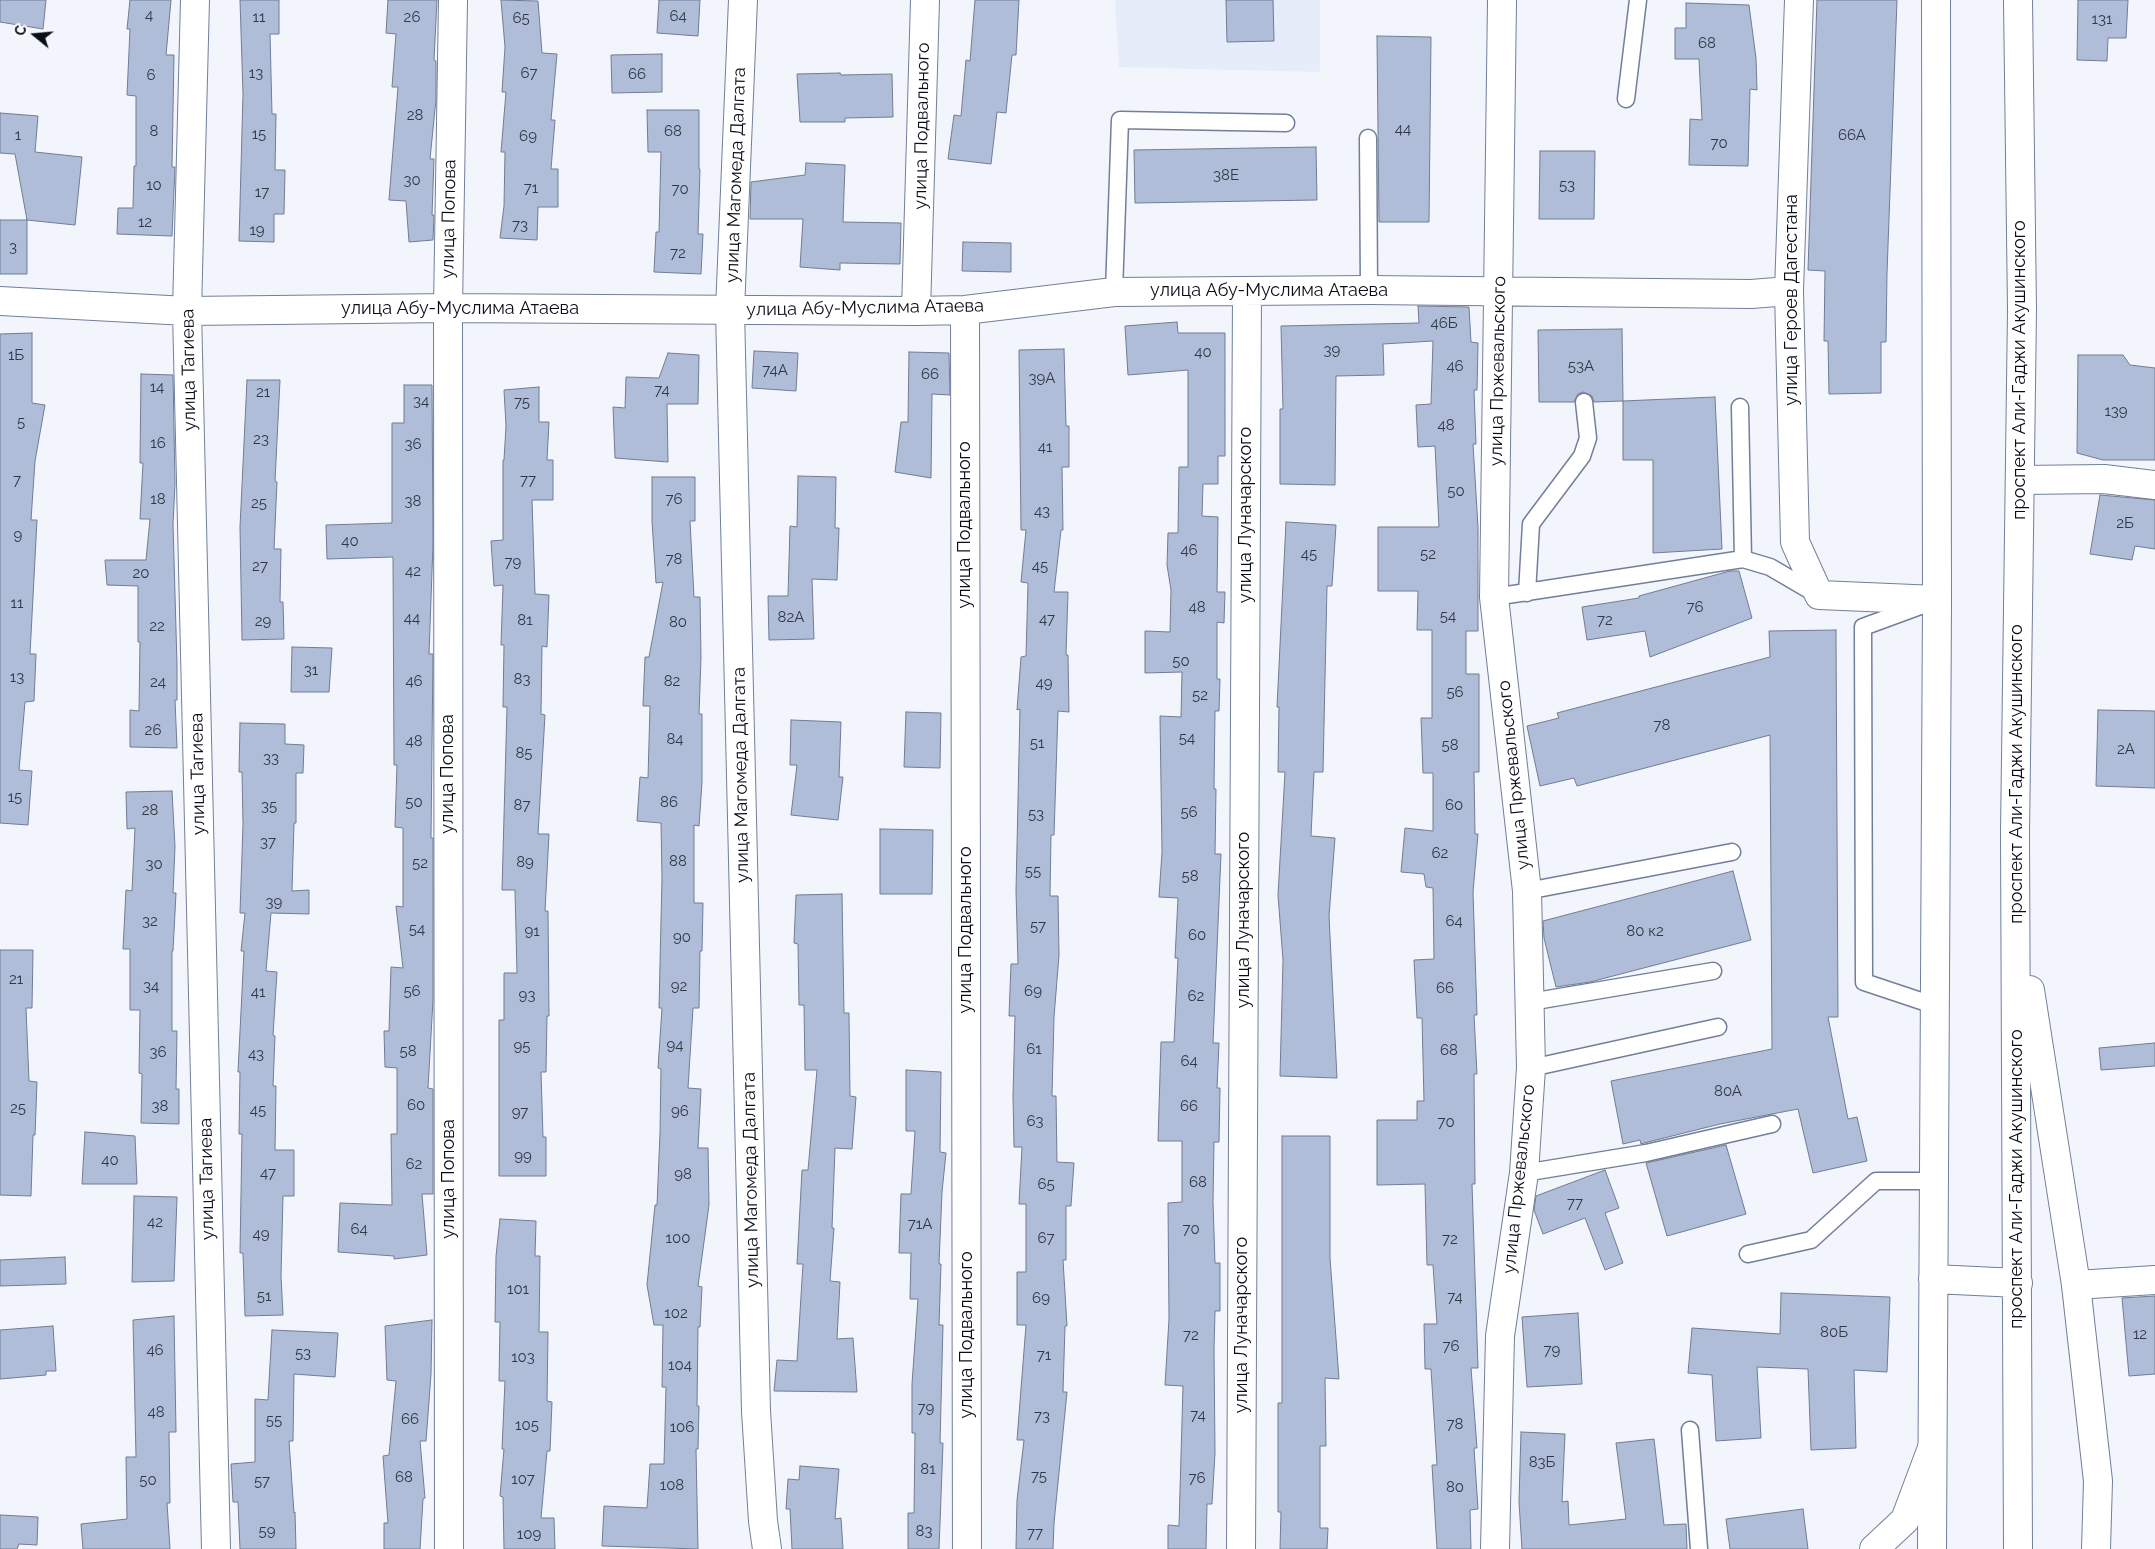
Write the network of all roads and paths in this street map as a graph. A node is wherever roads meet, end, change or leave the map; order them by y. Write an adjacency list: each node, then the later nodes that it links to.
1 (195, 0): 22 (street, улица Тагиева)
2 (453, 0): 19 (street, улица Попова)
3 (743, 0): 20 (street, улица Магомеда Далгата)
4 (925, 0): 23 (street, улица Подвального)
5 (1502, 0): 17 (street, улица Пржевальского)
6 (1638, 0): 10 (lane)
7 (1799, 0): 14 (street, улица Героев Дагестана)
8 (1936, 0): 32 (street)
9 (2018, 0): 26 (street, проспект Али-Гаджи Акушинского)
10 (1626, 99)
11 (1286, 123): 15 (lane)
12 (1368, 138): 13 (lane)
13 (1369, 290): 16 (street, улица Абу-Муслима Атаева); 17 (street, улица Абу-Муслима Атаева)
14 (1789, 291): 17 (street, улица Абу-Муслима Атаева); 30 (street, улица Героев Дагестана)
15 (1114, 292): 16 (street, улица Абу-Муслима Атаева); 21 (street, улица Абу-Муслима Атаева)
16 (1247, 292): 55 (street, улица Луначарского)
17 (1499, 292): 31 (street, улица Пржевальского)
18 (0, 301): 22 (street, улица Абу-Муслима Атаева)
19 (448, 308): 20 (street, улица Абу-Муслима Атаева); 22 (street, улица Абу-Муслима Атаева); 52 (street, улица Попова)
20 (730, 310): 23 (street, улица Абу-Муслима Атаева); 53 (street, улица Магомеда Далгата)
21 (965, 310): 23 (street, улица Абу-Муслима Атаева); 54 (street, улица Подвального)
22 (187, 311): 51 (street, улица Тагиева)
23 (916, 312)
24 (1584, 402): 29 (lane)
25 (1740, 406): 28 (lane)
26 (2020, 480): 27 (street); 35 (street, проспект Али-Гаджи Акушинского)
27 (2155, 485)
28 (1743, 559): 29 (lane); 30 (lane)
29 (1527, 593): 31 (lane)
30 (1820, 595): 32 (street)
31 (1494, 597): 34 (street, улица Пржевальского)
32 (1937, 600): 38 (street); 38 (lane)
33 (1732, 852): 34 (lane)
34 (1527, 891): 37 (street, улица Пржевальского)
35 (2016, 898): 47 (street, проспект Али-Гаджи Акушинского); 48 (street)
36 (1712, 971): 37 (lane)
37 (1530, 1002): 40 (street, улица Пржевальского)
38 (1936, 1006): 43 (street)
39 (1718, 1027): 40 (lane)
40 (1531, 1068): 42 (street, улица Пржевальского)
41 (1772, 1124): 42 (lane)
42 (1524, 1173): 56 (street, улица Пржевальского)
43 (1935, 1181): 44 (lane); 45 (street)
44 (1748, 1254)
45 (1933, 1279): 47 (street); 50 (street)
46 (2155, 1280): 48 (street)
47 (2018, 1283): 60 (street, проспект Али-Гаджи Акушинского)
48 (2076, 1285): 61 (street)
49 (1690, 1430): 57 (lane)
50 (1932, 1446): 58 (street); 59 (street)
51 (216, 1549)
52 (449, 1549)
53 (767, 1549)
54 (967, 1549)
55 (1241, 1549)
56 (1495, 1549)
57 (1699, 1549)
58 (1874, 1549)
59 (1932, 1549)
60 (2018, 1549)
61 (2096, 1549)

